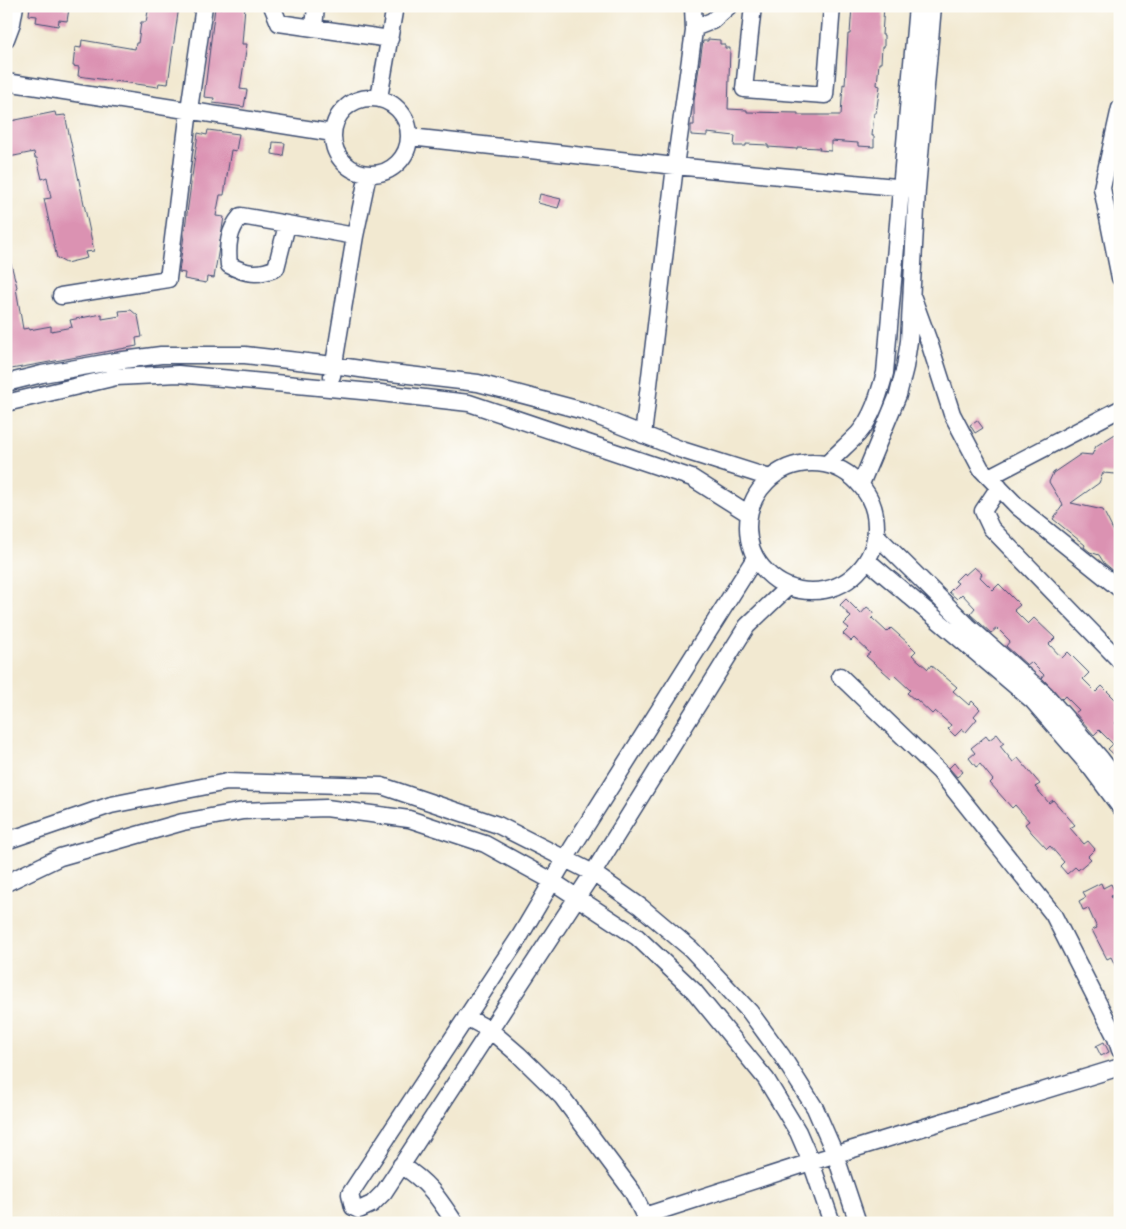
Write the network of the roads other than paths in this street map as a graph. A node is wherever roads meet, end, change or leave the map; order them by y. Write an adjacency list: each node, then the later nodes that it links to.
1 (15, 6): 14 (street)
2 (204, 6): 19 (street)
3 (272, 6): 12 (street)
4 (316, 6): 12 (street)
5 (395, 6): 15 (street)
6 (693, 6): 13 (street)
7 (729, 6): 13 (street)
8 (753, 6): 9 (street)
9 (832, 6)
10 (917, 6): 24 (street)
11 (933, 6): 24 (street)
12 (314, 28): 15 (street)
13 (694, 28): 22 (street)
14 (6, 39)
15 (390, 39): 17 (street)
16 (6, 82): 19 (street)
17 (379, 98): 20 (street); 21 (street)
18 (1120, 108): 27 (street)
19 (189, 110): 20 (street); 29 (street)
20 (333, 133): 23 (street)
21 (410, 137): 22 (street); 23 (street)
22 (675, 166): 24 (street); 35 (street)
23 (368, 174): 26 (street)
24 (910, 188): 28 (street); 36 (street)
25 (287, 225): 26 (street)
26 (355, 236): 30 (street)
27 (1120, 278)
28 (911, 292): 38 (street); 39 (street)
29 (61, 296)
30 (333, 365): 31 (street); 32 (street); 35 (street)
31 (6, 383)
32 (331, 388): 33 (street); 40 (street)
33 (6, 403)
34 (1120, 409): 38 (street)
35 (643, 435): 37 (street)
36 (827, 464): 37 (street); 39 (street)
37 (770, 478): 40 (street)
38 (994, 482): 45 (street); 46 (street)
39 (861, 484): 41 (street)
40 (749, 514): 42 (street)
41 (876, 536): 43 (street); 48 (street)
42 (755, 558): 44 (street); 51 (street)
43 (868, 561): 44 (street); 49 (street)
44 (788, 587): 52 (street)
45 (1120, 589)
46 (1120, 661)
47 (840, 676): 58 (street)
48 (1120, 784)
49 (1120, 807)
50 (6, 841): 51 (street)
51 (565, 859): 52 (street); 53 (street)
52 (593, 873): 55 (street); 60 (street)
53 (552, 881): 54 (street); 55 (street); 56 (street)
54 (6, 883)
55 (578, 897): 57 (street); 61 (street)
56 (466, 1016): 57 (street); 62 (street)
57 (490, 1030): 62 (street); 63 (street)
58 (1120, 1050)
59 (1120, 1067): 60 (street)
60 (836, 1154): 61 (street); 66 (street)
61 (811, 1162): 63 (street); 65 (street)
62 (401, 1165): 64 (street)
63 (646, 1220)
64 (455, 1223)
65 (832, 1223)
66 (858, 1223)

